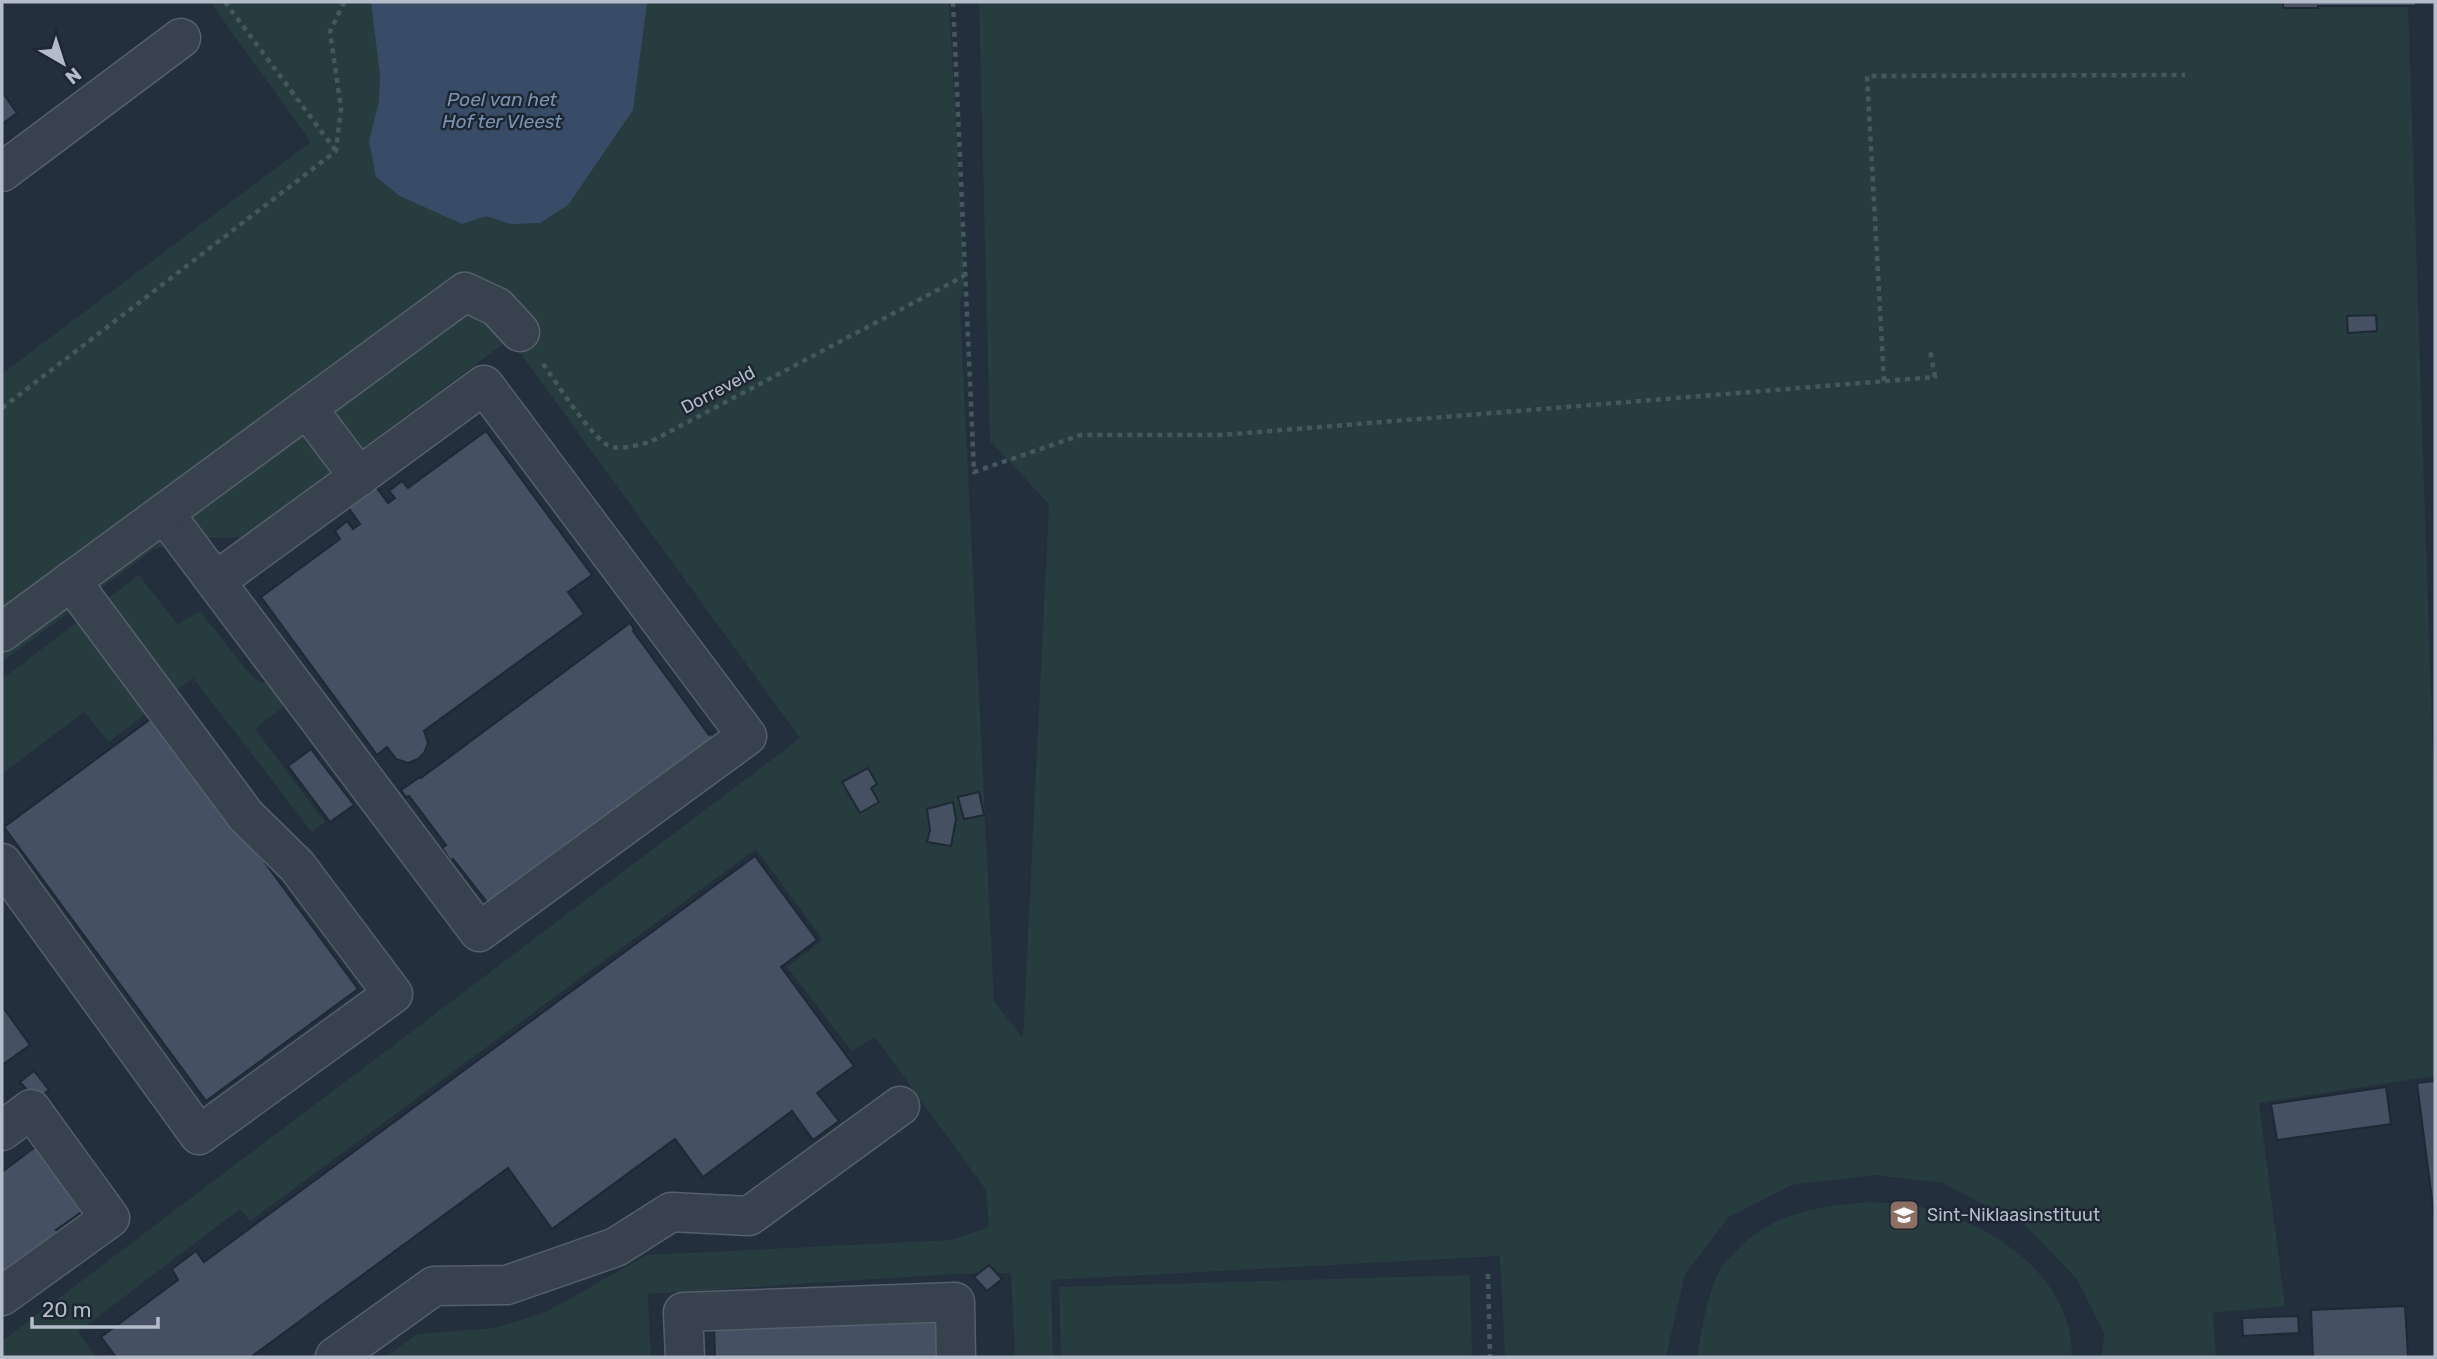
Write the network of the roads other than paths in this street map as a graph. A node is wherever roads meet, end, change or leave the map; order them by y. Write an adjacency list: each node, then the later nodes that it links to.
1 (181, 38): 2 (street)
2 (2, 173)
3 (520, 332): 4 (street)
4 (307, 408): 5 (street); 6 (street)
5 (359, 477): 8 (street); 8 (street)
6 (164, 513): 7 (street); 8 (street)
7 (71, 581): 9 (street); 10 (street)
8 (216, 581)
9 (2, 632)
10 (2, 863)
11 (900, 1106): 14 (street)
12 (2, 1131): 13 (street)
13 (2, 1296)
14 (335, 1357)
15 (685, 1357): 16 (street)
16 (956, 1357)

